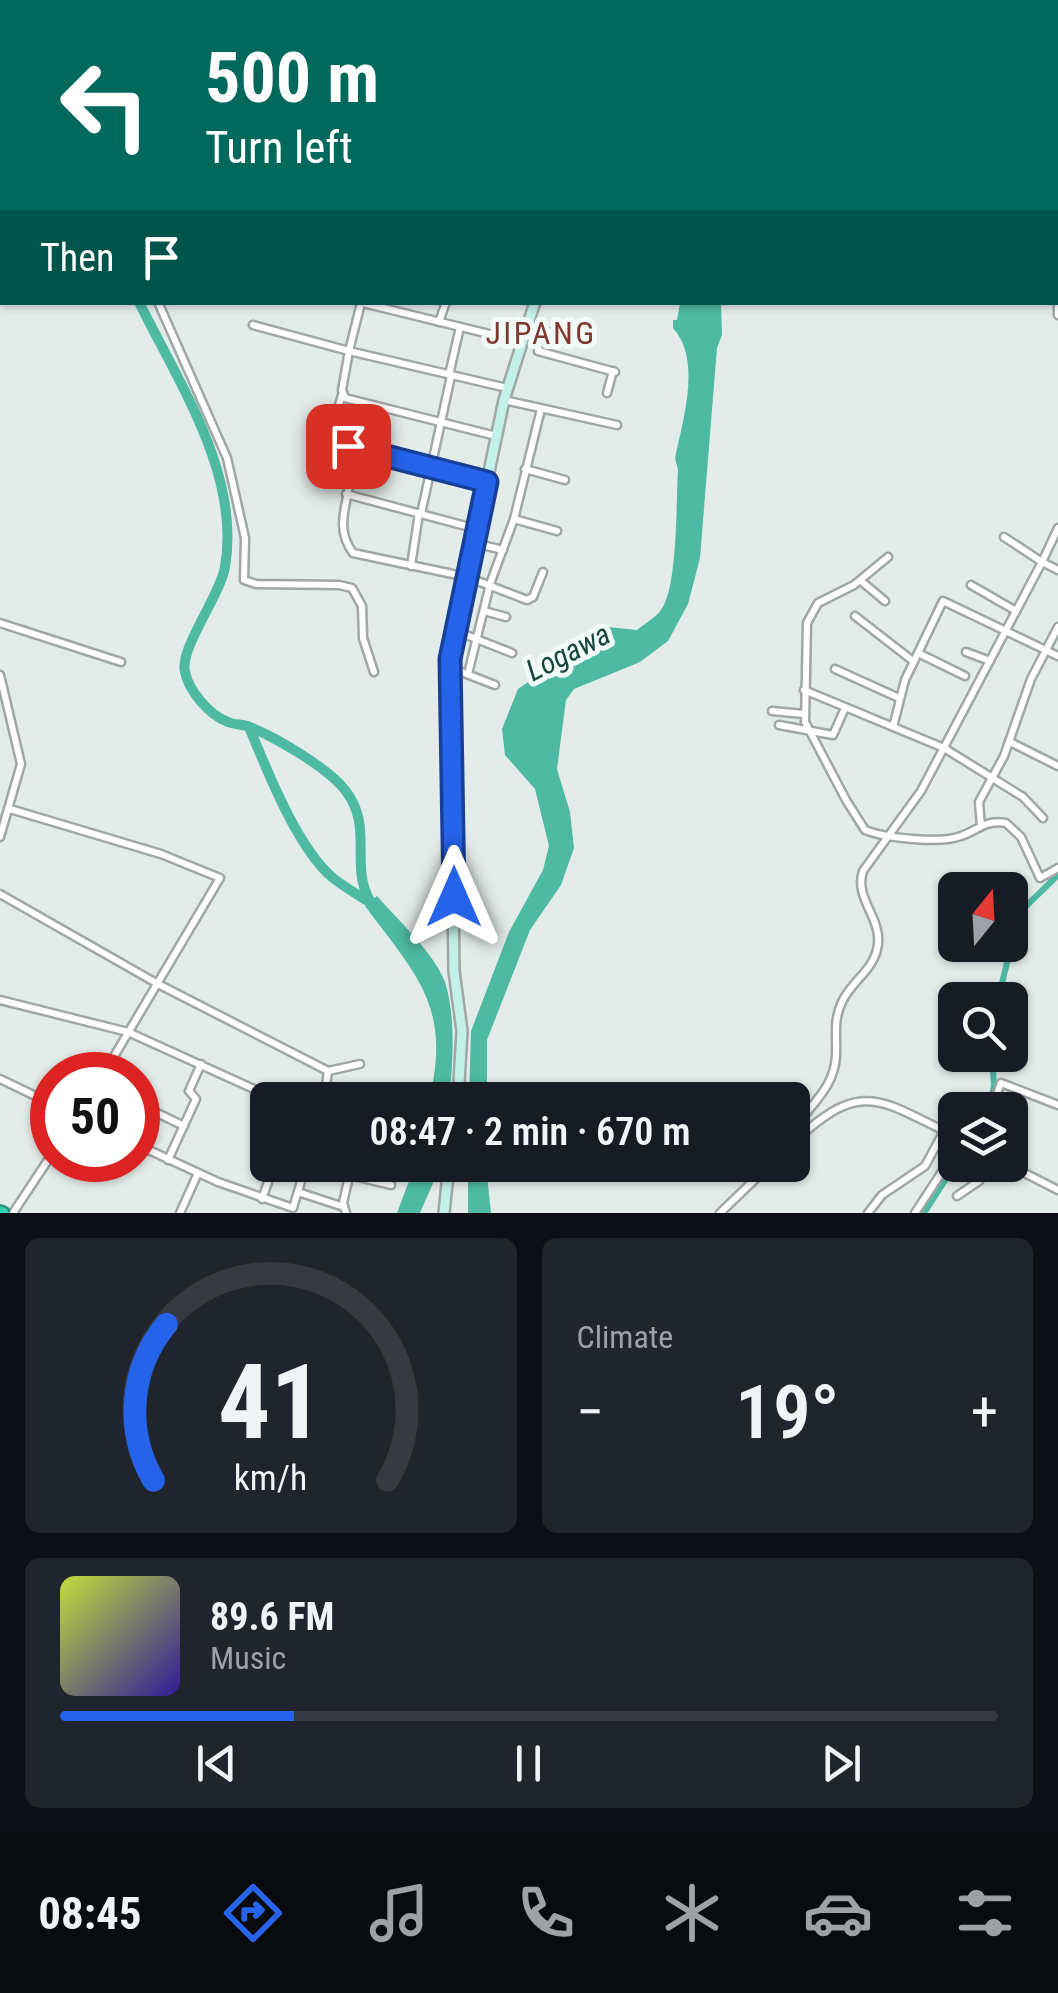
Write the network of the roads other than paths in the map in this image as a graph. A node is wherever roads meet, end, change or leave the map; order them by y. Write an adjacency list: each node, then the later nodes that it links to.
1 (159, 305): 66 (street)
2 (360, 305): 13 (street)
3 (368, 305): 8 (street)
4 (445, 305): 8 (street)
5 (534, 305): 12 (main road)
6 (1058, 306): 7 (street)
7 (1058, 315)
8 (439, 322): 10 (street)
9 (253, 325): 13 (street)
10 (460, 327): 12 (street); 14 (street)
11 (552, 333): 12 (street)
12 (525, 334): 15 (main road); 16 (street)
13 (349, 350): 14 (street); 17 (street)
14 (450, 376): 15 (street); 20 (street)
15 (507, 388): 18 (main road)
16 (606, 392)
17 (342, 395): 20 (street); 23 (street)
18 (504, 400): 19 (street); 22 (main road)
19 (541, 409): 21 (street); 25 (street)
20 (441, 423): 22 (street); 24 (street)
21 (617, 425)
22 (496, 436): 27 (main road)
23 (334, 444): 24 (street); 28 (street)
24 (431, 467): 27 (street); 29 (street)
25 (525, 469): 26 (street); 30 (street)
26 (565, 480)
27 (487, 482): 32 (main road)
28 (346, 494): 29 (street); 39 (street)
29 (420, 514): 32 (street); 39 (street)
30 (514, 519): 33 (street); 36 (street)
31 (1058, 528): 38 (street)
32 (477, 529): 35 (main road)
33 (557, 531)
34 (1004, 538): 38 (street)
35 (474, 542): 36 (street); 42 (main road)
36 (503, 550): 44 (street)
37 (888, 557): 43 (street)
38 (1042, 562): 40 (street); 48 (street)
39 (411, 566): 42 (street)
40 (1058, 570)
41 (543, 572): 44 (street)
42 (467, 577): 44 (street); 53 (main road)
43 (863, 583): 46 (street); 71 (street)
44 (490, 584): 47 (street)
45 (971, 585): 48 (street)
46 (885, 601)
47 (484, 611): 49 (street); 55 (street)
48 (1016, 611): 54 (street)
49 (506, 616)
50 (856, 616): 63 (street)
51 (0, 624): 62 (street)
52 (1058, 627): 56 (street)
53 (456, 631): 55 (street); 64 (main road)
54 (1005, 633): 56 (street); 59 (street); 61 (street)
55 (478, 639): 58 (street); 68 (street)
56 (1045, 650): 60 (street); 79 (street)
57 (966, 652): 61 (street)
58 (512, 653)
59 (918, 653): 63 (street); 69 (street)
60 (1058, 656)
61 (990, 661): 80 (street)
62 (121, 662)
63 (913, 662): 72 (street)
64 (450, 667): 68 (street); 99 (main road)
65 (836, 668): 72 (street)
66 (374, 672)
67 (0, 674): 83 (street)
68 (468, 674): 70 (street)
69 (965, 676)
70 (495, 685)
71 (806, 691): 73 (street); 75 (street)
72 (899, 698): 77 (street)
73 (846, 708): 77 (street); 78 (street)
74 (772, 712): 75 (street)
75 (804, 714): 78 (street)
76 (780, 725): 78 (street)
77 (893, 728): 80 (street)
78 (813, 732): 86 (street)
79 (1009, 742): 81 (street); 82 (street)
80 (944, 748): 82 (street); 86 (street)
81 (1058, 766)
82 (993, 776): 84 (street); 85 (street)
83 (10, 809): 87 (street); 90 (street)
84 (1043, 818)
85 (980, 823): 86 (street); 88 (street)
86 (891, 833): 106 (street)
87 (0, 837)
88 (1058, 868)
89 (0, 894): 90 (street)
90 (158, 984): 92 (street); 96 (street)
91 (0, 1000): 92 (street)
92 (128, 1032): 93 (street); 94 (street)
93 (116, 1052)
94 (201, 1064): 100 (street); 108 (street)
95 (360, 1064): 96 (street)
96 (328, 1072): 98 (street)
97 (0, 1079): 103 (street)
98 (327, 1082)
99 (459, 1082)
100 (250, 1087)
101 (995, 1092): 102 (street)
102 (1024, 1092)
103 (30, 1093)
104 (1028, 1093): 105 (street)
105 (1058, 1105)
106 (810, 1110)
107 (160, 1114): 108 (street)
108 (184, 1126): 113 (street)
109 (938, 1128): 110 (street)
110 (810, 1129)
111 (938, 1144): 136 (street)
112 (160, 1156): 113 (street)
113 (168, 1160): 114 (street)
114 (198, 1173): 129 (street); 134 (street)
115 (1028, 1175): 126 (street)
116 (938, 1178): 137 (street)
117 (33, 1182): 133 (street)
118 (268, 1182): 129 (street)
119 (301, 1182): 127 (street)
120 (348, 1182): 130 (street)
121 (378, 1182): 125 (street)
122 (447, 1182): 135 (main road)
123 (753, 1182): 132 (street)
124 (978, 1182): 128 (street)
125 (392, 1185)
126 (1058, 1190)
127 (298, 1192): 130 (street); 131 (street)
128 (957, 1196)
129 (262, 1199): 131 (street)
130 (345, 1210)
131 (292, 1211)
132 (724, 1212)
133 (12, 1213)
134 (180, 1213)
135 (444, 1213)
136 (868, 1213)
137 (915, 1213)

